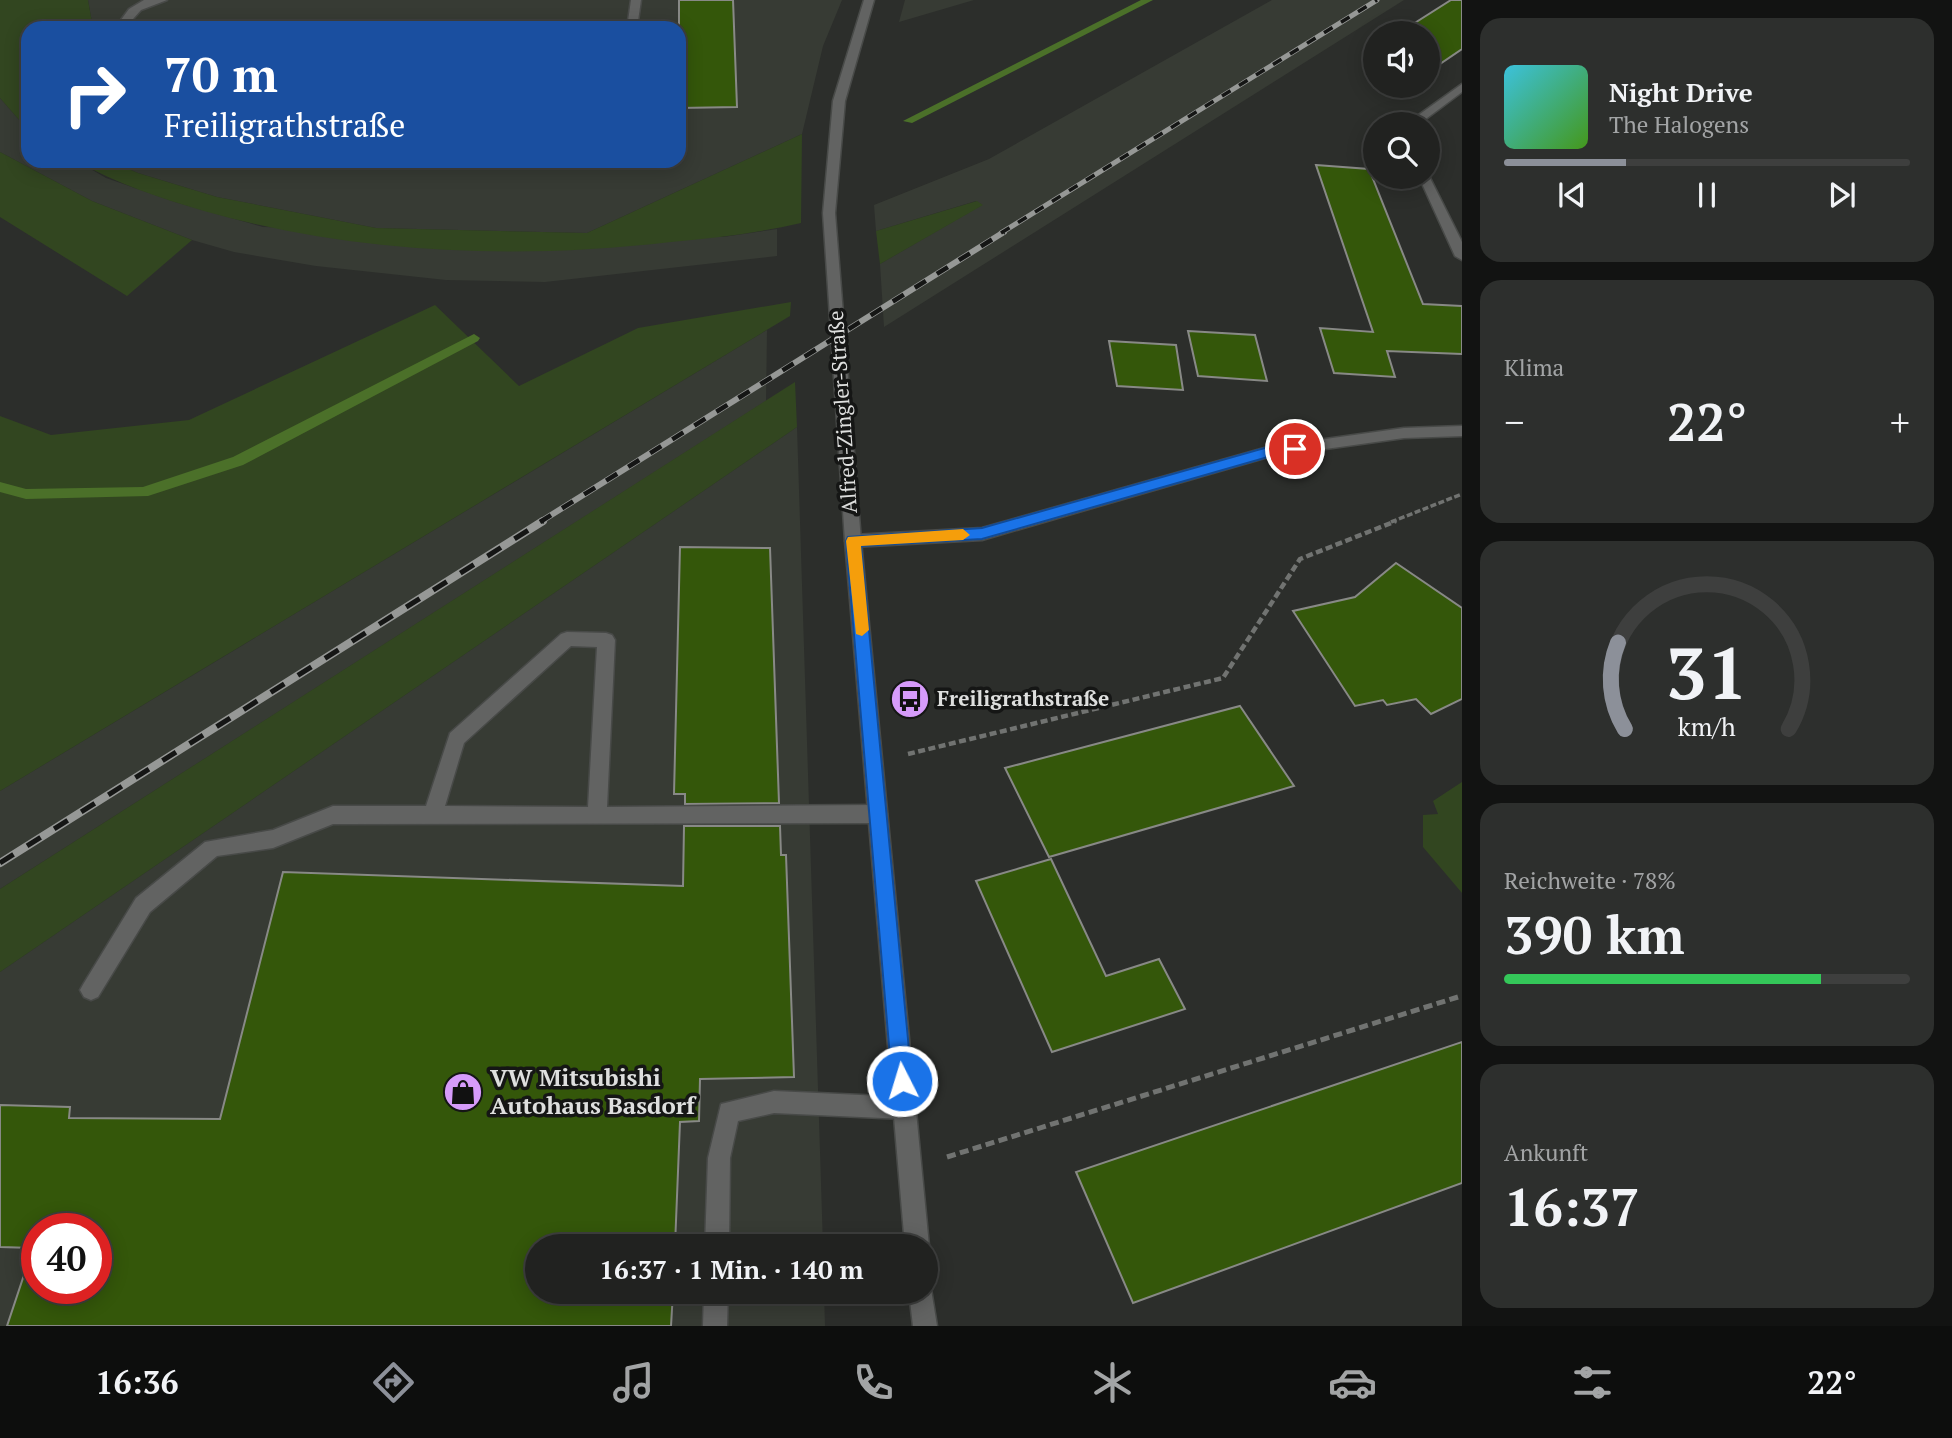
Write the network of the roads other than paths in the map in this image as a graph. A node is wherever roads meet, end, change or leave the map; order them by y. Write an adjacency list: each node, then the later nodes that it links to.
1 (162, 0): 4 (street)
2 (636, 0): 5 (street)
3 (869, 0): 11 (street, Alfred-Zingler-Straße)
4 (125, 21)
5 (633, 21)
6 (1462, 87): 7 (street)
7 (1428, 112)
8 (1431, 189): 9 (street)
9 (1462, 256)
10 (1462, 431): 11 (street)
11 (853, 541): 12 (street, Alfred-Zingler-Straße)
12 (877, 814): 14 (street); 16 (street, Alfred-Zingler-Straße)
13 (433, 815): 14 (street); 14 (street); 15 (street)
14 (597, 816)
15 (91, 990)
16 (904, 1108): 17 (street); 18 (street, Alfred-Zingler-Straße)
17 (717, 1234)
18 (916, 1234)
19 (716, 1304): 21 (street)
20 (922, 1304): 22 (street)
21 (716, 1326)
22 (925, 1326)

